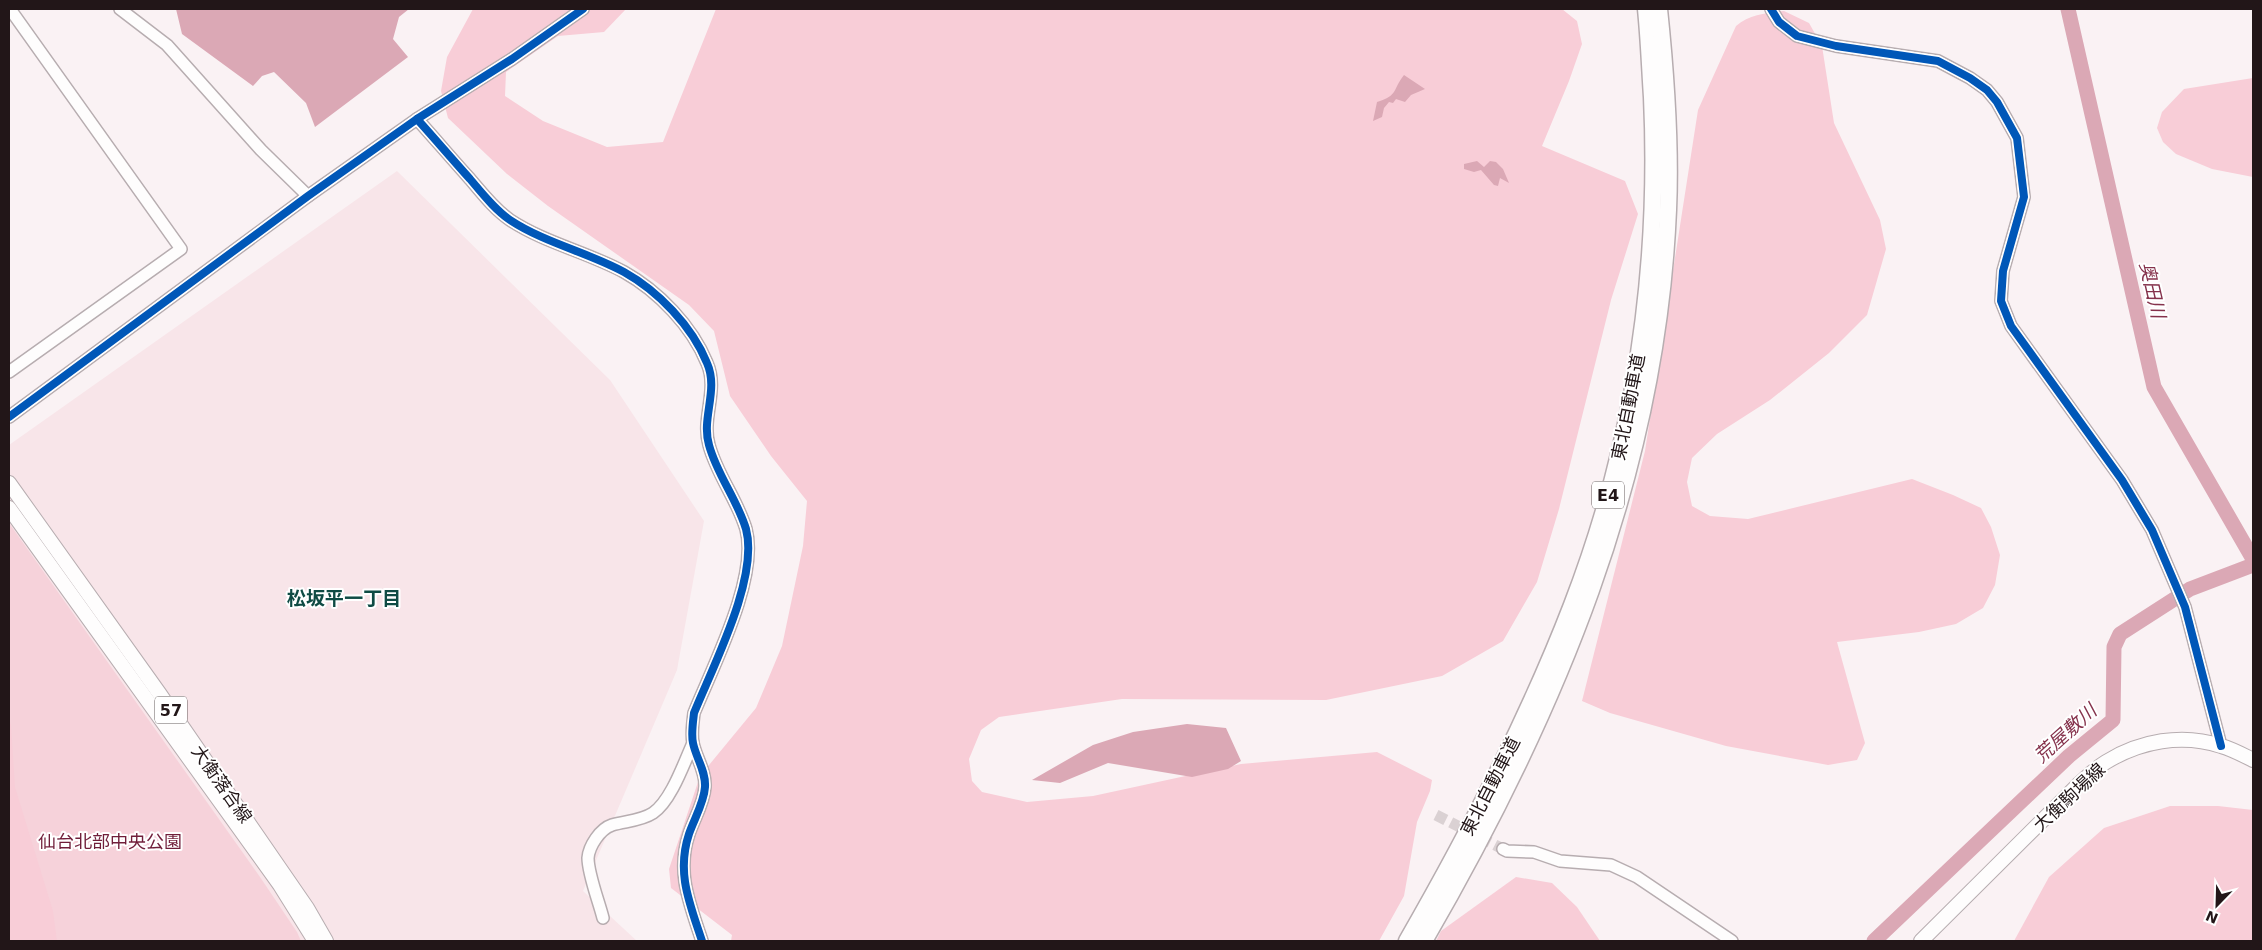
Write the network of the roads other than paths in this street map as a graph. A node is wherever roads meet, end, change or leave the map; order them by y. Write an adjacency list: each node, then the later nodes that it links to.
1 (10, 9): 9 (street)
2 (120, 9): 8 (street)
3 (583, 9): 7 (street)
4 (1646, 9): 21 (highway, 東北自動車道 / E4)
5 (1659, 9): 22 (highway, 東北自動車道 / E4)
6 (1771, 9): 14 (street)
7 (417, 119): 8 (street); 13 (street)
8 (308, 196): 10 (street)
9 (9, 372)
10 (9, 417)
11 (9, 483): 19 (main road, 大衡落合線 / 57)
12 (9, 508): 18 (main road, 大衡落合線 / 57)
13 (693, 743): 17 (street); 20 (street)
14 (2221, 746): 15 (main road, 大衡駒場線); 24 (main road, 大衡駒場線)
15 (2253, 760)
16 (1503, 849): 23 (street)
17 (604, 918)
18 (315, 941)
19 (326, 941)
20 (702, 941)
21 (1407, 941)
22 (1424, 941)
23 (1732, 941)
24 (1921, 941)

